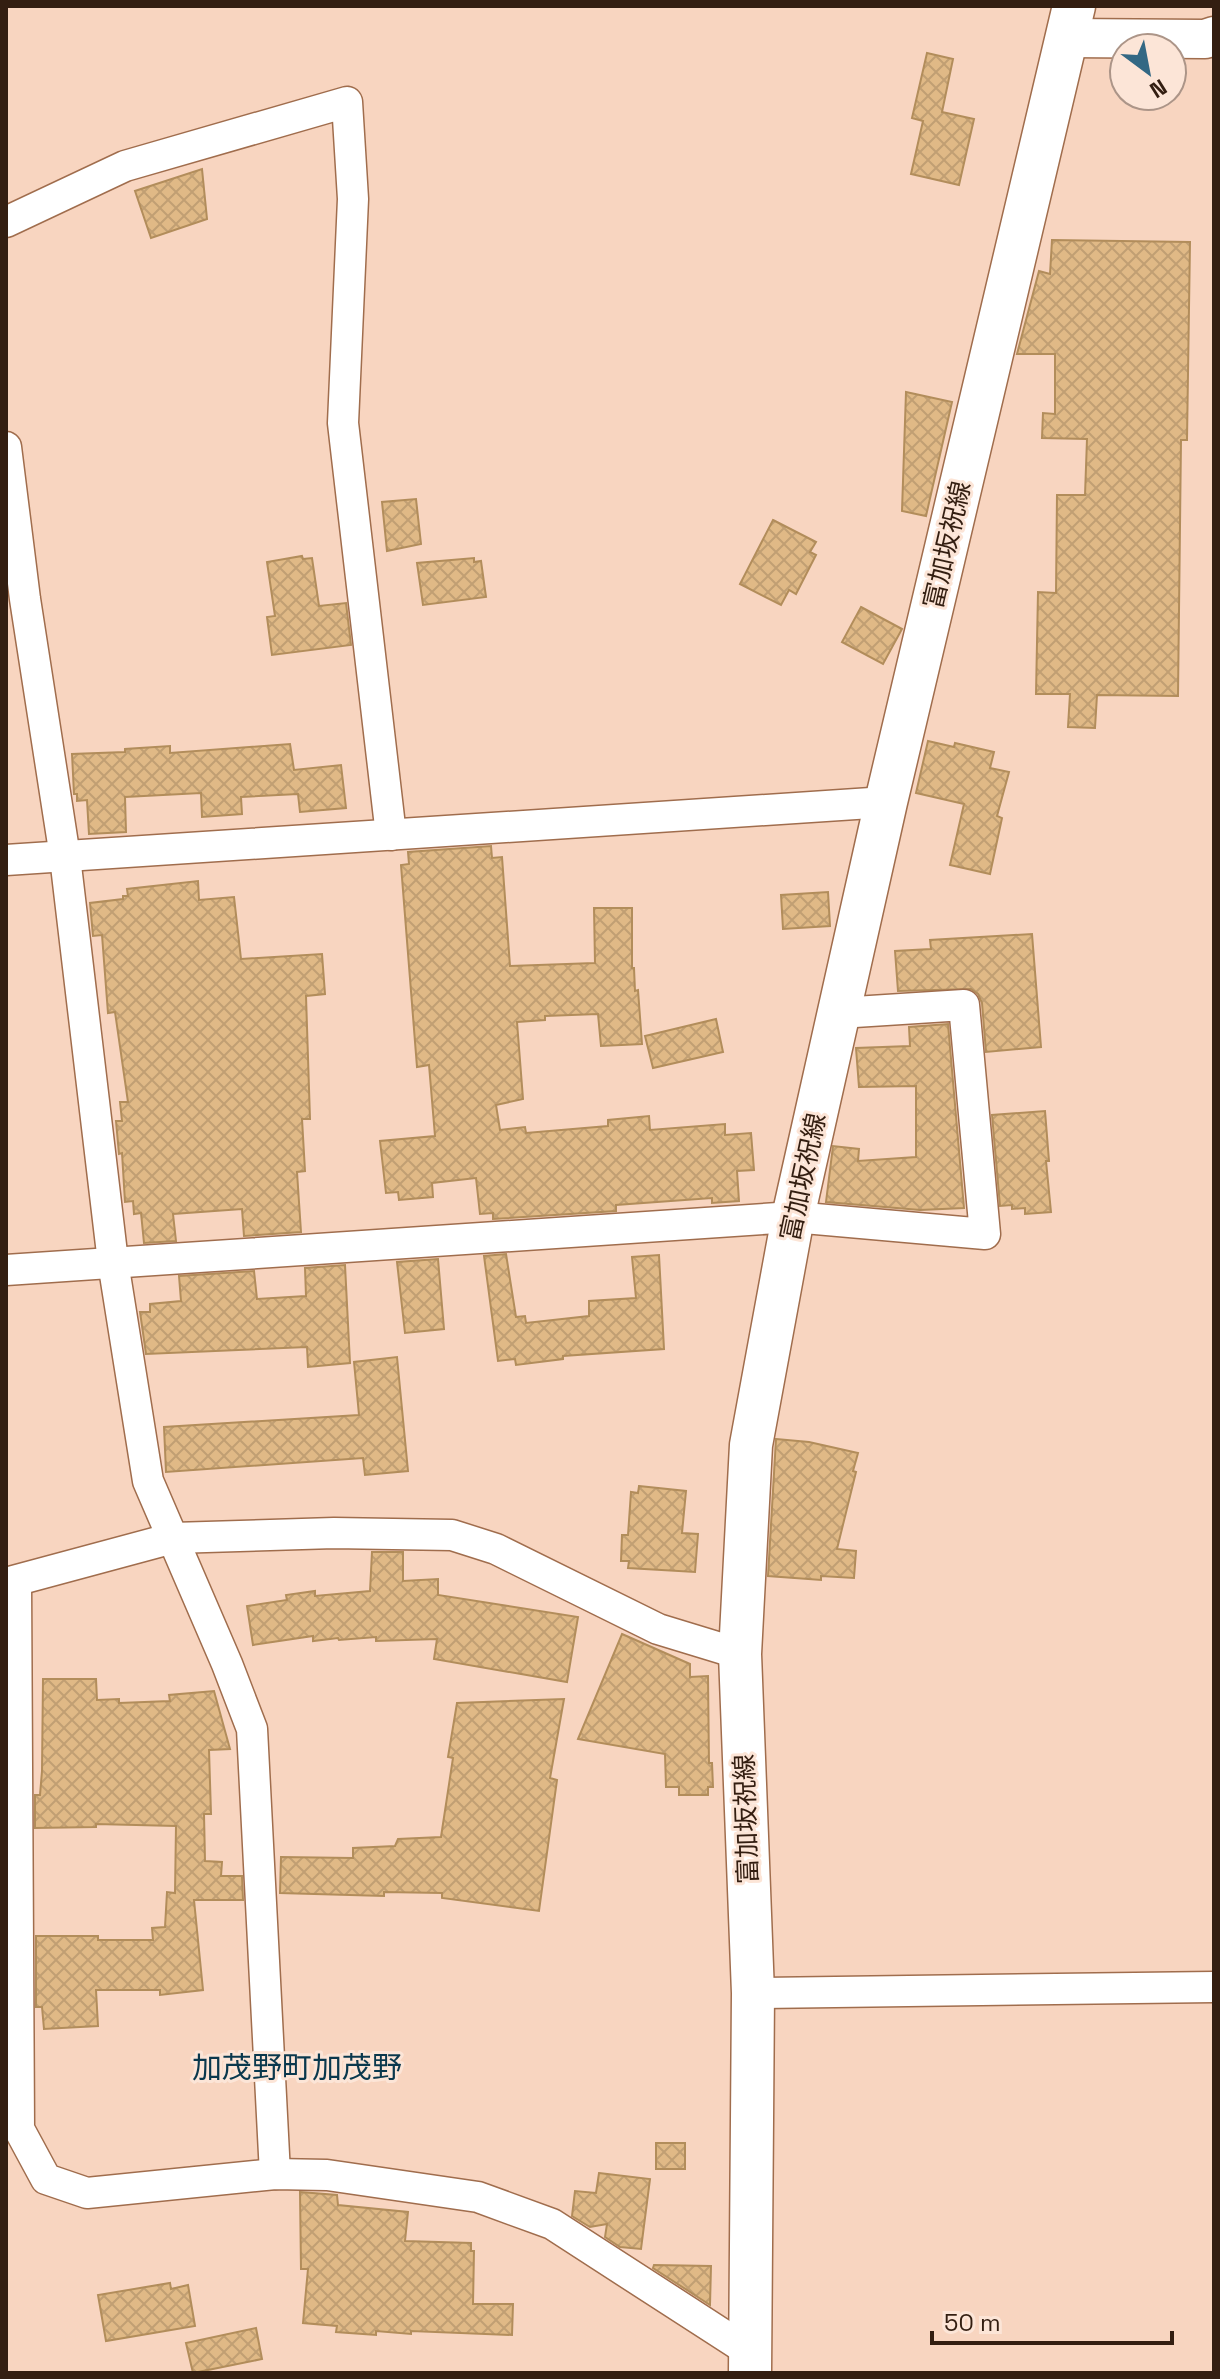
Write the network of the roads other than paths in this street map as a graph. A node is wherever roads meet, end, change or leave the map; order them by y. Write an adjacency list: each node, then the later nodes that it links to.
1 (1071, 22): 2 (street); 5 (main road, 富加坂祝線)
2 (1214, 36)
3 (6, 222): 6 (street)
4 (6, 447): 7 (street)
5 (886, 802): 6 (street); 9 (main road, 富加坂祝線)
6 (391, 835): 7 (street)
7 (65, 857): 8 (street); 11 (street)
8 (6, 860)
9 (839, 1013): 10 (main road, 富加坂祝線); 10 (street)
10 (793, 1217): 11 (street); 15 (main road, 富加坂祝線)
11 (113, 1262): 12 (street); 13 (street)
12 (6, 1270)
13 (173, 1538): 14 (street); 15 (street); 19 (street)
14 (11, 1583): 18 (street)
15 (740, 1654): 17 (main road, 富加坂祝線)
16 (1214, 1987): 17 (street)
17 (753, 1993): 20 (main road, 富加坂祝線)
18 (12, 2098): 19 (street)
19 (275, 2174): 20 (street)
20 (750, 2363)

